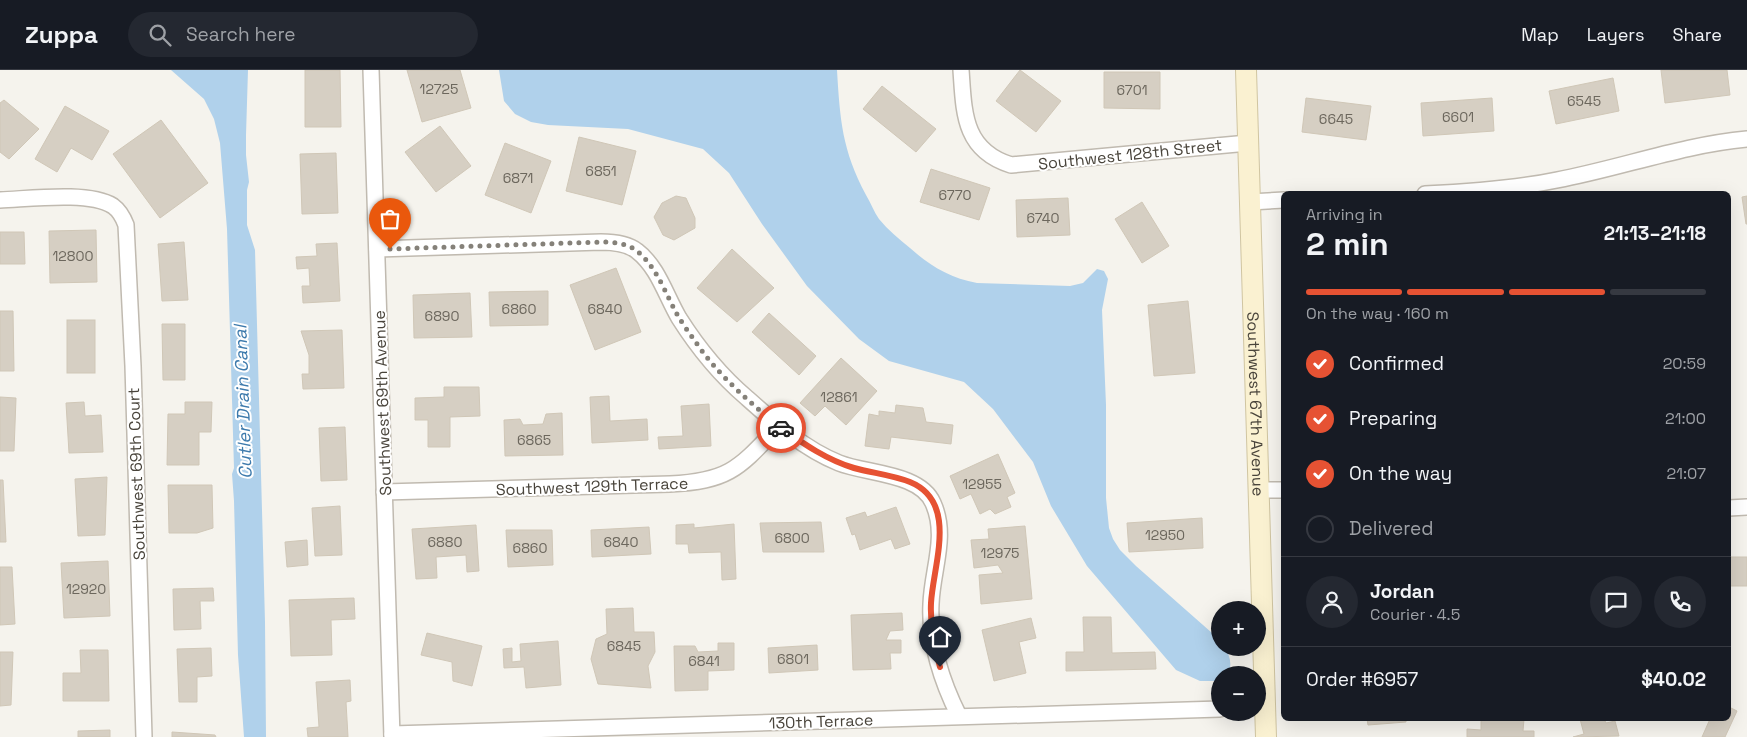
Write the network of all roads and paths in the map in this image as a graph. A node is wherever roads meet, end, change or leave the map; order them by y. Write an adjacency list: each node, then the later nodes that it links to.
1 (371, 70): 10 (street, Southwest 69th Avenue)
2 (961, 70): 5 (street, Southwest 128th Street)
3 (1246, 70): 5 (main road, Southwest 67th Avenue)
4 (1747, 139): 6 (street)
5 (1248, 143): 9 (main road, Southwest 67th Avenue)
6 (1478, 191)
7 (0, 200): 22 (street, Southwest 69th Court)
8 (1281, 200): 9 (street)
9 (1250, 202): 12 (main road, Southwest 67th Avenue)
10 (377, 250): 11 (street); 14 (street, Southwest 69th Avenue)
11 (779, 426): 14 (street, Southwest 129th Terrace); 19 (street)
12 (1260, 490): 13 (street); 17 (main road, Southwest 67th Avenue)
13 (1281, 490)
14 (384, 492): 21 (street, Southwest 69th Avenue)
15 (1731, 508): 16 (street)
16 (1747, 508)
17 (1261, 666)
18 (1211, 709): 19 (street, 130th Terrace)
19 (959, 716): 21 (street, 130th Terrace)
20 (1263, 721): 23 (main road, Southwest 67th Avenue)
21 (392, 736)
22 (144, 737)
23 (1266, 737)

